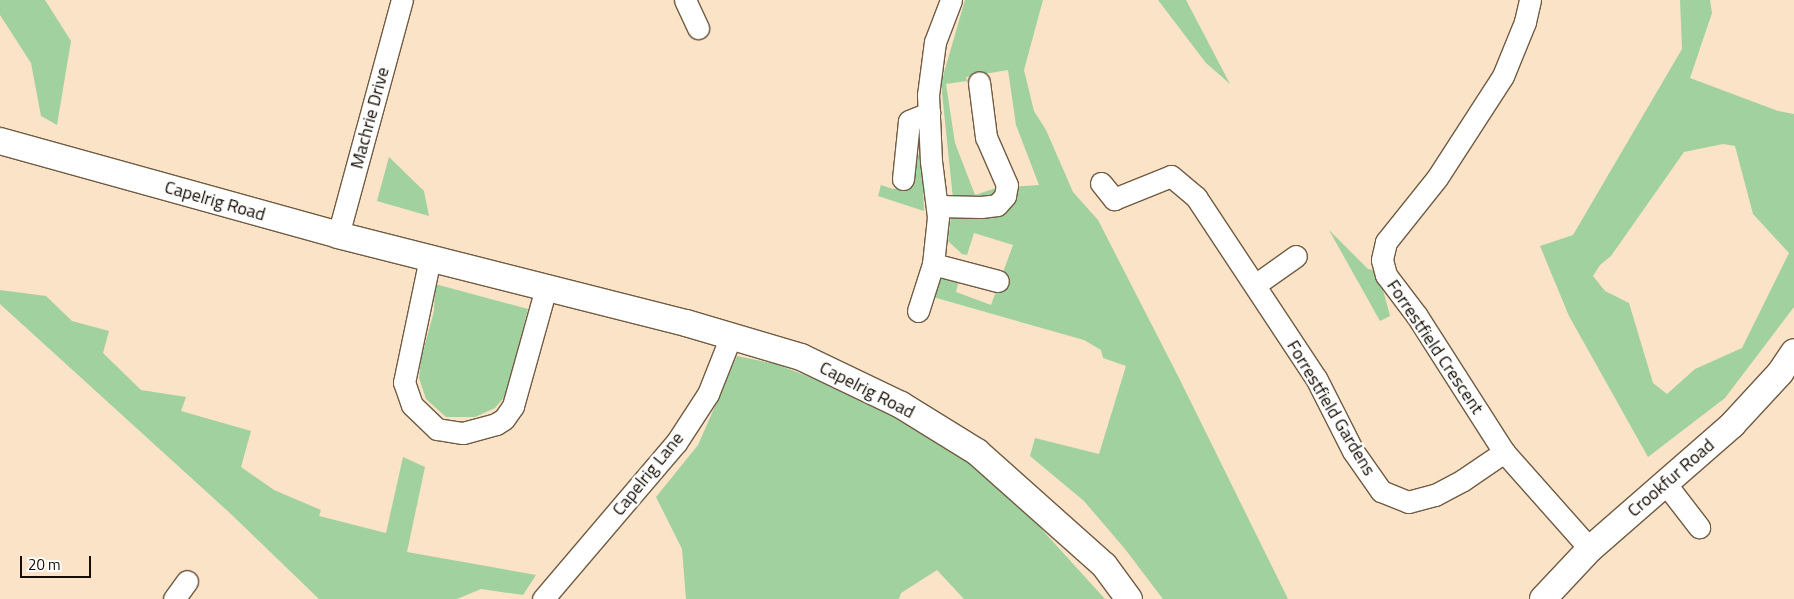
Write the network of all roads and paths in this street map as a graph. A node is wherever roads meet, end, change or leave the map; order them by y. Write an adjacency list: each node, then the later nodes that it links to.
1 (402, 0): 12 (street, Machrie Drive)
2 (685, 0): 5 (street)
3 (951, 0): 7 (street)
4 (1530, 0): 22 (street, Forrestfield Crescent)
5 (698, 28)
6 (979, 82): 11 (street)
7 (929, 113): 9 (street); 11 (street)
8 (0, 141): 12 (street, Capelrig Road)
9 (903, 178)
10 (1101, 183): 17 (street, Forrestfield Gardens)
11 (938, 206): 15 (street)
12 (338, 235): 14 (street, Capelrig Road)
13 (1296, 256): 17 (street)
14 (430, 258): 18 (street, Capelrig Road); 18 (street)
15 (933, 264): 16 (street); 19 (street)
16 (998, 281)
17 (1256, 285): 22 (street, Forrestfield Gardens)
18 (546, 288): 20 (street, Capelrig Road)
19 (918, 311)
20 (731, 336): 28 (street, Capelrig Lane); 29 (street, Capelrig Road)
21 (1794, 352): 23 (street, Crookfur Road)
22 (1504, 452): 25 (street, Forrestfield Crescent)
23 (1665, 483): 24 (street); 25 (street, Crookfur Road)
24 (1699, 527)
25 (1590, 548): 30 (street, Crookfur Road)
26 (187, 582): 27 (street)
27 (174, 599)
28 (543, 599)
29 (1129, 599)
30 (1543, 599)

